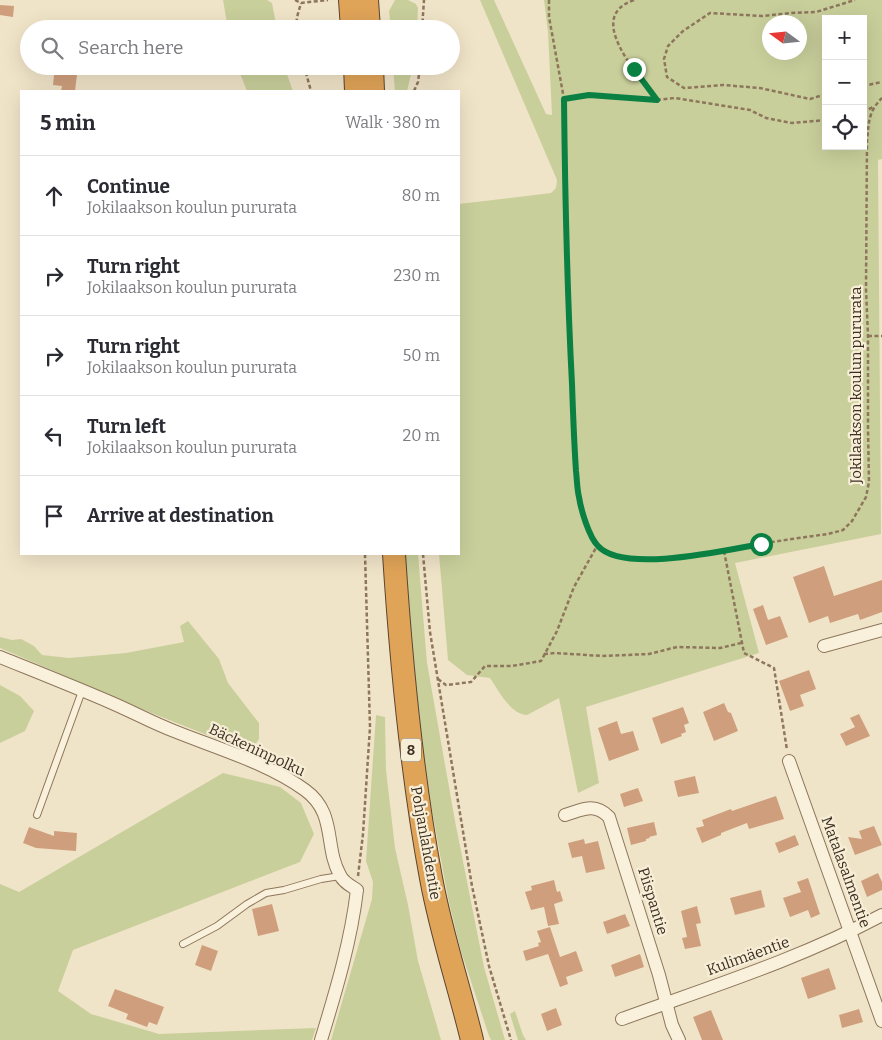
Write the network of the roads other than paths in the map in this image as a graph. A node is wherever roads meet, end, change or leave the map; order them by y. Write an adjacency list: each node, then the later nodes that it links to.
1 (350, 0): 3 (highway)
2 (367, 0): 4 (highway)
3 (351, 20)
4 (368, 20)
5 (355, 75): 7 (highway)
6 (372, 75): 8 (highway)
7 (356, 90)
8 (373, 90)
9 (394, 555): 21 (highway, Pohjanlahdentie / 8)
10 (882, 630): 11 (street)
11 (824, 646)
12 (0, 657): 13 (street, Bäckeninpolku)
13 (82, 691): 16 (lane); 17 (street, Bäckeninpolku)
14 (789, 762): 19 (street, Matalasalmentie)
15 (565, 815): 22 (street, Piispantie)
16 (37, 816)
17 (340, 876): 20 (lane); 25 (street)
18 (882, 916): 19 (street, Kulimäentie)
19 (850, 932): 22 (street, Kulimäentie); 24 (street, Matalasalmentie)
20 (183, 944)
21 (458, 981): 26 (highway, Pohjanlahdentie / 8); 27 (highway, Pohjanlahdentie / 8)
22 (666, 1003): 23 (street, Kulimäentie); 28 (street, Piispantie)
23 (622, 1019)
24 (882, 1021)
25 (321, 1040)
26 (472, 1040)
27 (483, 1040)
28 (679, 1040)

